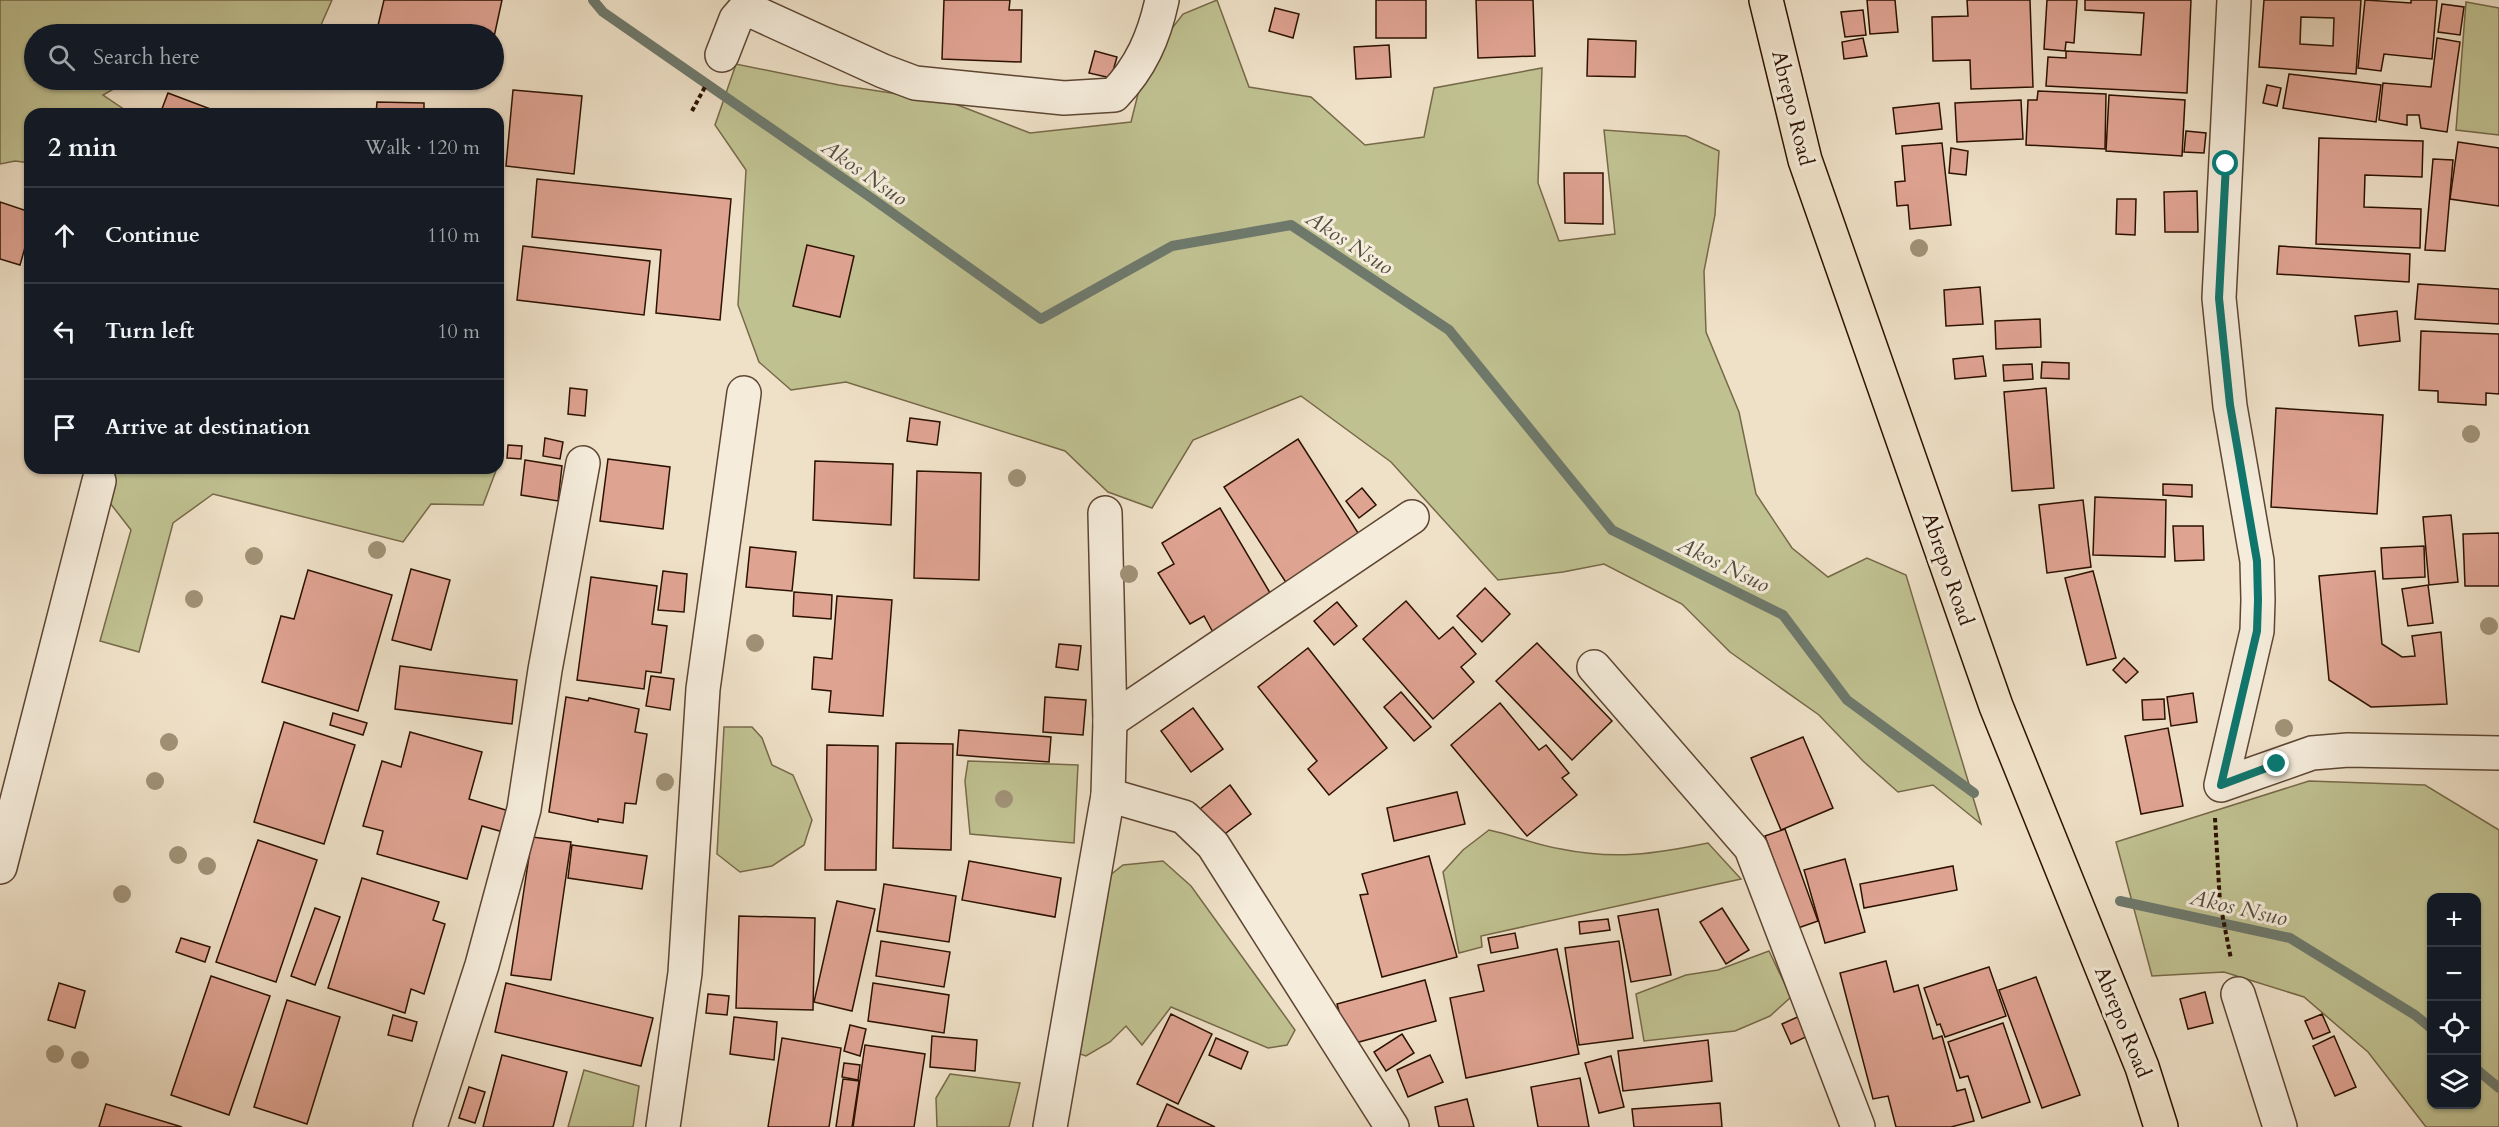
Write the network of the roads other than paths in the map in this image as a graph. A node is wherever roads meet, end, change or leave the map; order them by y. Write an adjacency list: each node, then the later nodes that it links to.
1 (1162, 0): 4 (street)
2 (1766, 0): 21 (main road, Abrepo Road)
3 (2234, 0): 12 (street)
4 (722, 55)
5 (744, 393): 17 (street)
6 (583, 463): 16 (street)
7 (99, 481): 14 (street)
8 (1105, 513): 11 (street)
9 (1412, 517): 11 (street)
10 (1594, 667): 20 (street)
11 (1110, 721): 13 (street)
12 (2499, 753)
13 (1108, 795): 18 (street); 19 (street)
14 (0, 867)
15 (2238, 994): 22 (street)
16 (430, 1127)
17 (663, 1127)
18 (1050, 1127)
19 (1392, 1127)
20 (1858, 1127)
21 (2161, 1127)
22 (2280, 1127)

